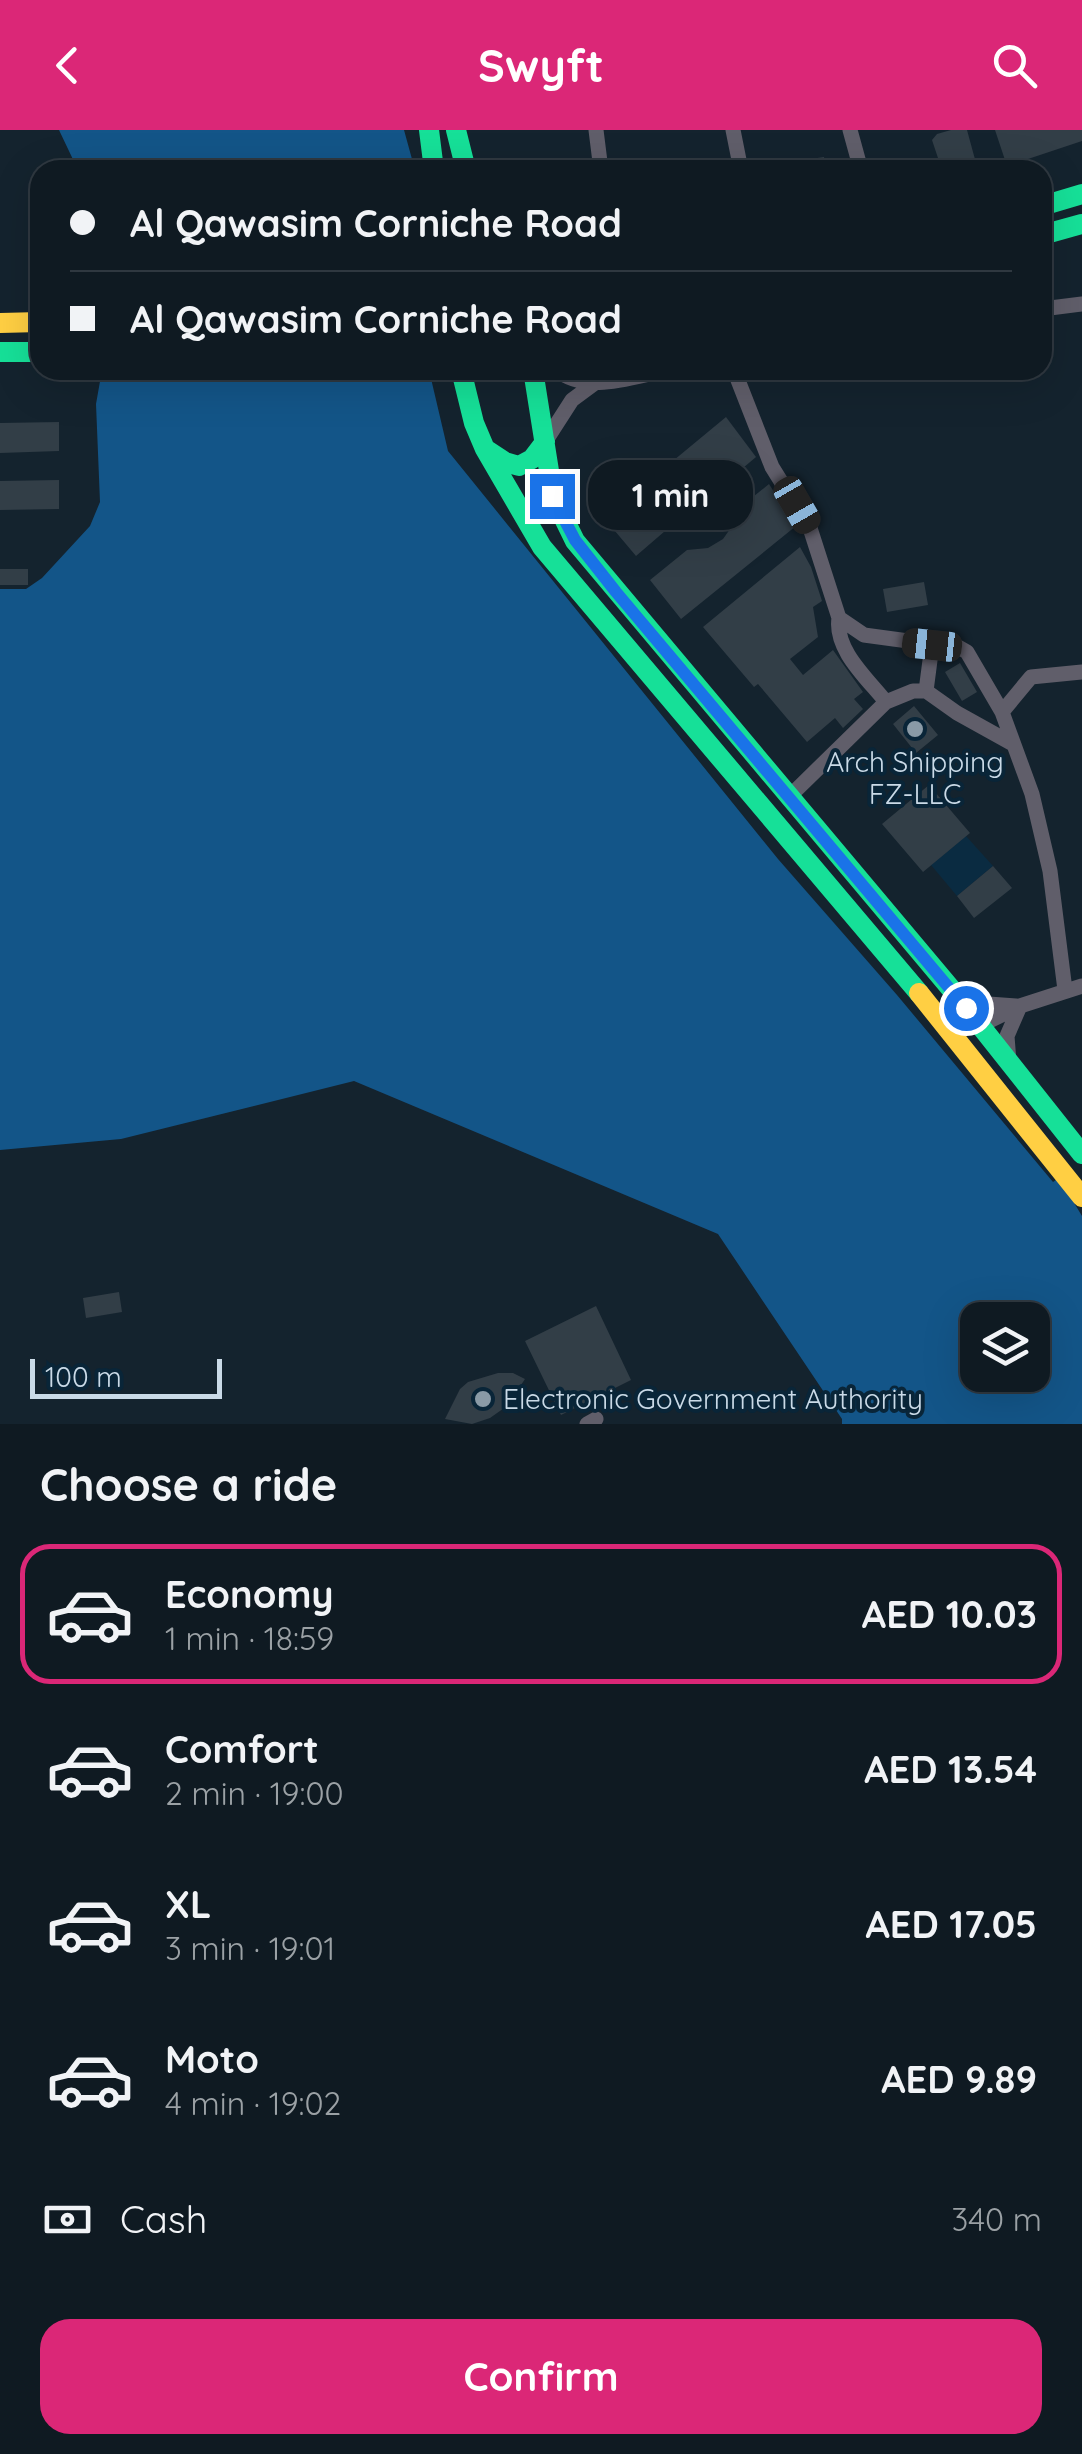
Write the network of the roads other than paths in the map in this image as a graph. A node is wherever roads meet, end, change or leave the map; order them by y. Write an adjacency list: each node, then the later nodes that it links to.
1 (429, 130): 6 (main road)
2 (456, 130): 7 (main road)
3 (596, 130): 8 (street)
4 (733, 130): 9 (street)
5 (850, 130): 10 (street)
6 (433, 160)
7 (464, 160)
8 (600, 160)
9 (739, 160)
10 (858, 160)
11 (1082, 194): 12 (main road)
12 (1052, 200)
13 (1081, 229): 14 (main road)
14 (1052, 233)
15 (1082, 304): 16 (street)
16 (1052, 308)
17 (30, 322): 18 (main road)
18 (0, 323)
19 (0, 352): 20 (main road)
20 (30, 352)
21 (463, 380): 28 (main road)
22 (535, 380): 27 (main road)
23 (580, 380): 26 (street)
24 (616, 380): 26 (street)
25 (738, 380): 29 (street)
26 (595, 384): 27 (street)
27 (545, 442): 28 (main road); 36 (main road)
28 (485, 449): 41 (main road)
29 (839, 618): 30 (street); 33 (street)
30 (932, 645): 32 (street); 34 (street)
31 (1082, 672): 34 (street)
32 (926, 691): 33 (street); 35 (street)
33 (886, 702): 36 (street)
34 (1002, 712): 35 (street)
35 (1010, 743): 39 (street)
36 (789, 797): 38 (main road)
37 (1082, 986): 39 (street)
38 (952, 990): 40 (street); 42 (main road)
39 (1064, 990): 40 (street)
40 (1020, 1006): 42 (street); 43 (street)
41 (937, 1014): 42 (street); 45 (main road)
42 (979, 1026): 43 (main road)
43 (1009, 1062): 44 (main road)
44 (1082, 1154)
45 (1082, 1198)

